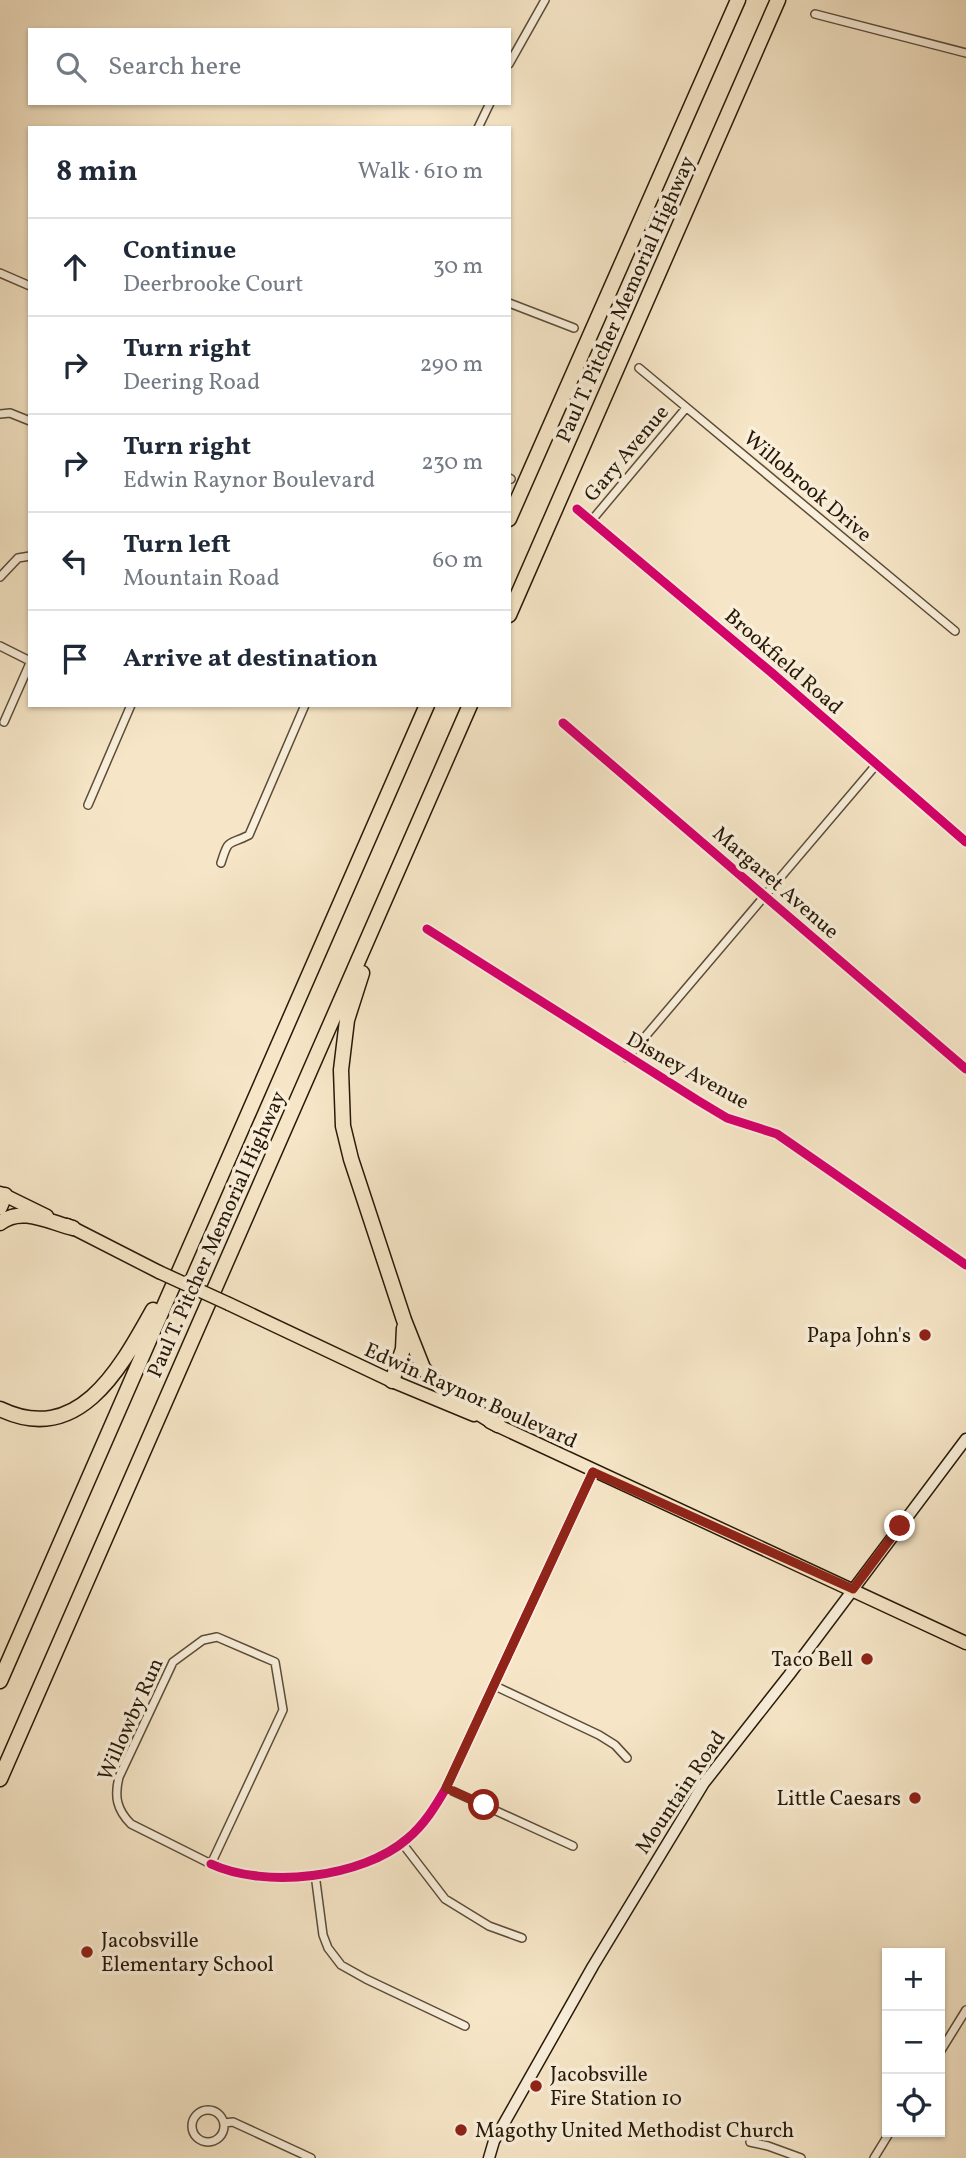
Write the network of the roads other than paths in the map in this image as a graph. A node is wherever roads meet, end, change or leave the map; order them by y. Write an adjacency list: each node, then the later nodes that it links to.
1 (545, 0): 6 (street)
2 (738, 0): 18 (highway, Paul T. Pitcher Memorial Highway)
3 (778, 0): 22 (highway, Paul T. Pitcher Memorial Highway)
4 (815, 14): 5 (street)
5 (966, 53)
6 (511, 60)
7 (489, 105): 8 (street)
8 (479, 126)
9 (0, 273): 10 (street)
10 (28, 285)
11 (511, 304): 12 (street)
12 (573, 328)
13 (639, 368): 14 (street, Willobrook Drive)
14 (686, 408): 19 (street, Gary Avenue); 23 (street, Willobrook Drive)
15 (0, 414): 16 (street)
16 (28, 420)
17 (578, 509): 19 (street, Brookfield Road)
18 (511, 514)
19 (592, 520): 34 (street, Brookfield Road)
20 (28, 556): 21 (street)
21 (0, 577)
22 (511, 610)
23 (955, 631)
24 (0, 646): 25 (street)
25 (28, 661)
26 (28, 667): 32 (street)
27 (130, 707): 35 (street)
28 (304, 707): 37 (street)
29 (426, 707): 44 (highway, Paul T. Pitcher Memorial Highway)
30 (469, 707): 47 (highway)
31 (469, 707): 58 (highway, Paul T. Pitcher Memorial Highway)
32 (4, 722)
33 (563, 723): 38 (street, Margaret Avenue)
34 (876, 765): 36 (street, Brookfield Road); 38 (street)
35 (88, 805)
36 (966, 842)
37 (221, 863)
38 (765, 896): 40 (street); 41 (street, Margaret Avenue)
39 (427, 929): 40 (street, Disney Avenue)
40 (627, 1058): 46 (street, Disney Avenue)
41 (966, 1069)
42 (2, 1199): 45 (main road, Edwin Raynor Boulevard)
43 (0, 1223): 45 (highway)
44 (200, 1223): 49 (highway); 55 (highway, Paul T. Pitcher Memorial Highway)
45 (72, 1228): 48 (main road, Edwin Raynor Boulevard, bridge)
46 (966, 1265)
47 (404, 1320): 48 (highway); 50 (highway)
48 (392, 1381): 50 (main road, Edwin Raynor Boulevard)
49 (0, 1409)
50 (498, 1426): 52 (main road, Edwin Raynor Boulevard)
51 (966, 1439): 53 (main road, Mountain Road)
52 (593, 1472): 53 (main road, Edwin Raynor Boulevard); 56 (street)
53 (853, 1589): 54 (main road, Edwin Raynor Boulevard); 72 (main road, Mountain Road)
54 (966, 1643)
55 (0, 1681)
56 (493, 1685): 57 (street); 59 (street)
57 (627, 1758)
58 (0, 1779)
59 (446, 1788): 60 (street); 61 (street)
60 (402, 1843): 63 (street); 64 (street)
61 (573, 1846)
62 (211, 1864): 62 (street, Willowby Run); 63 (street)
63 (315, 1874): 66 (street)
64 (522, 1938)
65 (966, 2010): 67 (street)
66 (465, 2025)
67 (945, 2044)
68 (224, 2123): 68 (street); 71 (street)
69 (887, 2137): 74 (street)
70 (750, 2142): 73 (street)
71 (311, 2158)
72 (489, 2158)
73 (801, 2158)
74 (874, 2158)

